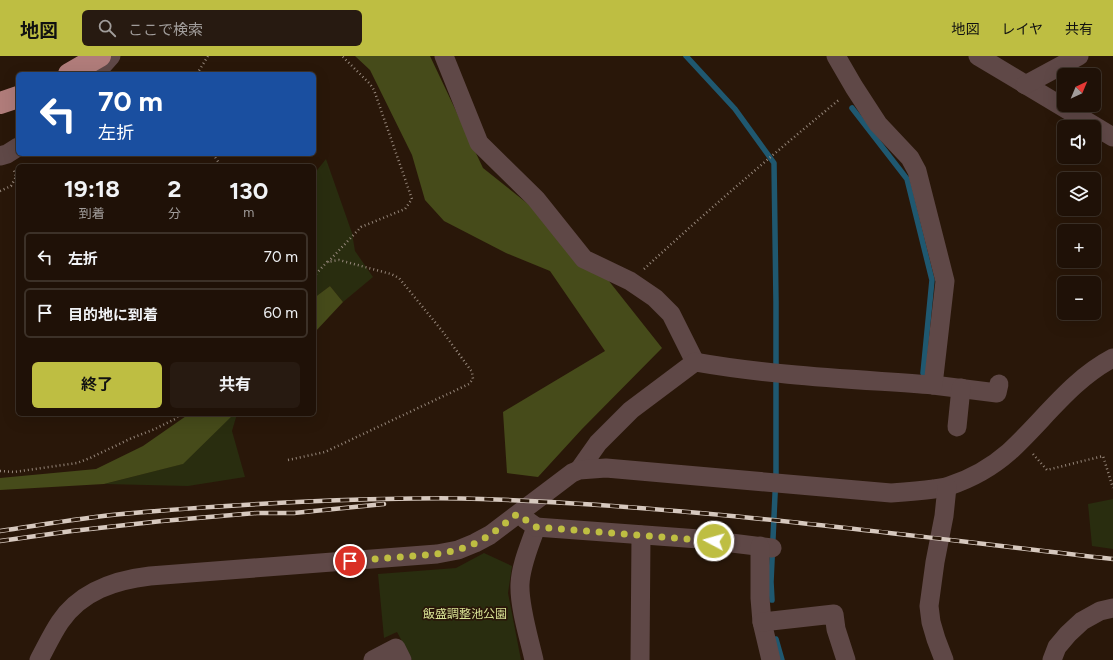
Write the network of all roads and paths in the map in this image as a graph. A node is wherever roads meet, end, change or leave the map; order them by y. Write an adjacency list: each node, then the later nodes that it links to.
1 (100, 56): 9 (highway)
2 (111, 56): 10 (street)
3 (208, 56): 11 (path)
4 (342, 56): 19 (path)
5 (444, 56): 21 (street)
6 (836, 56): 13 (street)
7 (978, 56): 12 (street)
8 (1079, 56): 12 (street)
9 (72, 72)
10 (96, 72)
11 (198, 72)
12 (1025, 85): 16 (street)
13 (854, 87): 21 (path); 25 (street)
14 (16, 98): 15 (highway)
15 (0, 103)
16 (1113, 137)
17 (8, 152): 18 (path)
18 (0, 191)
19 (328, 262): 20 (path); 30 (path)
20 (316, 274)
21 (630, 281): 23 (street)
22 (1113, 358): 33 (street)
23 (696, 362): 25 (street); 31 (street)
24 (1000, 384): 26 (street)
25 (933, 385): 26 (street)
26 (961, 388): 28 (street)
27 (178, 416): 32 (path)
28 (957, 427)
29 (1036, 458): 34 (path)
30 (288, 460)
31 (579, 470): 33 (street); 35 (street)
32 (0, 471)
33 (947, 487): 47 (street)
34 (1113, 488)
35 (517, 514): 36 (street); 40 (street)
36 (536, 527): 37 (street); 43 (street)
37 (641, 535): 39 (street); 44 (street)
38 (1113, 608): 48 (street)
39 (762, 622): 45 (street); 46 (street)
40 (39, 660)
41 (373, 660): 42 (street)
42 (402, 660)
43 (534, 660)
44 (640, 660)
45 (771, 660)
46 (846, 660)
47 (944, 660)
48 (1052, 660)

